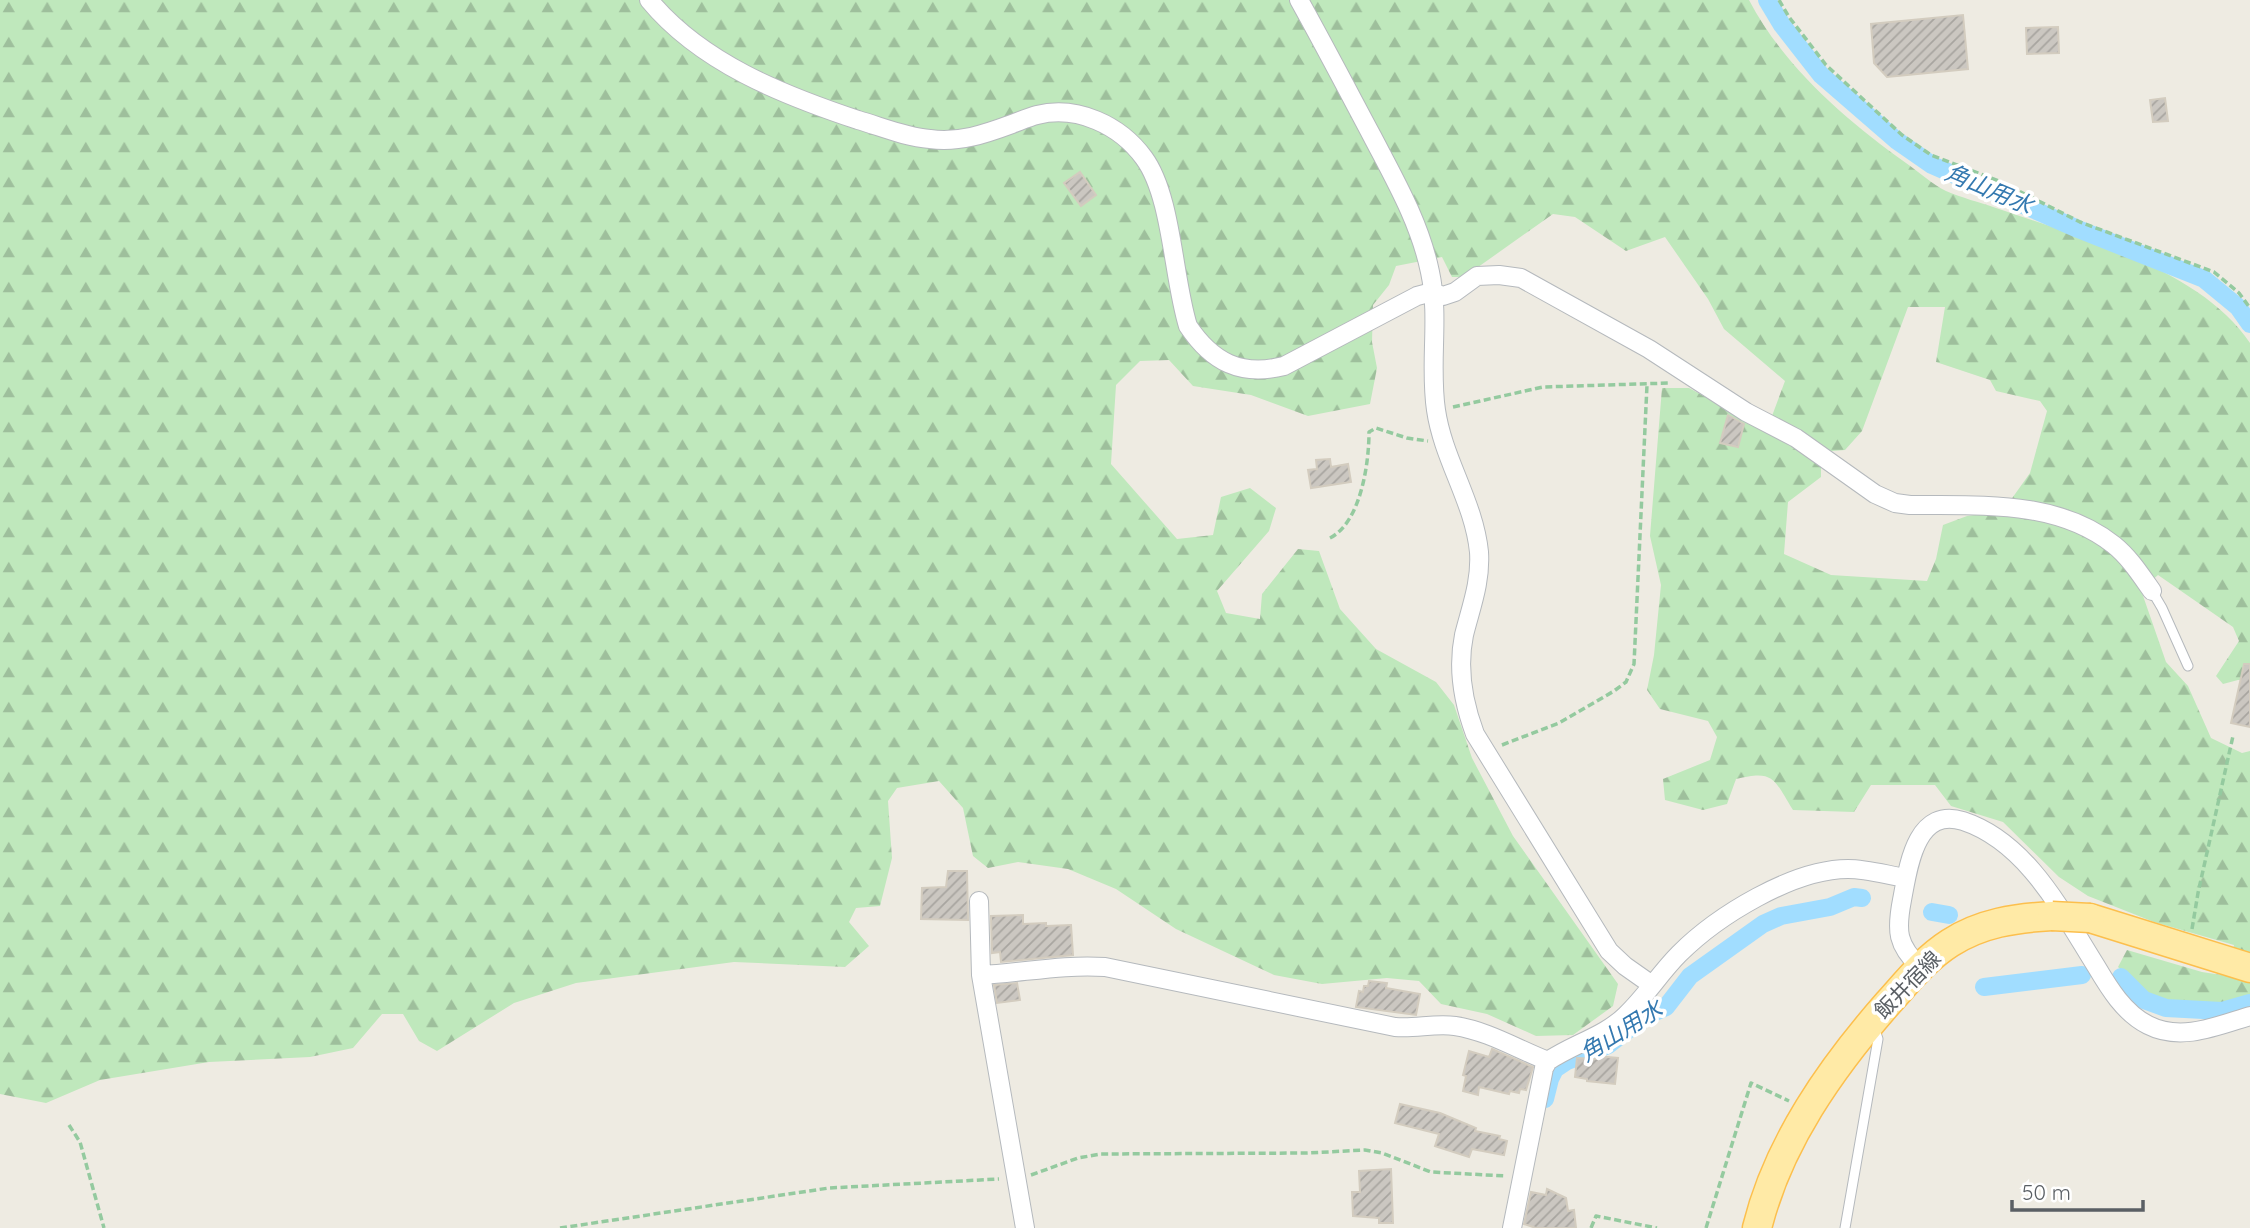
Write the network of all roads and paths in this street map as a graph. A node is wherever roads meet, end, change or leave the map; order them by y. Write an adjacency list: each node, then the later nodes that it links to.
1 (649, 0): 4 (street)
2 (1299, 0): 4 (street)
3 (1779, 0): 5 (path)
4 (1432, 292): 6 (street); 8 (street)
5 (2250, 308)
6 (1700, 381): 7 (path); 11 (street)
7 (1647, 384): 8 (path); 14 (path)
8 (1436, 411): 9 (street)
9 (1443, 439): 10 (path); 14 (street)
10 (1331, 538)
11 (2152, 590): 12 (lane)
12 (2188, 666)
13 (2233, 736): 17 (path)
14 (1486, 751): 21 (street)
15 (1906, 877): 19 (street); 21 (street); 22 (street)
16 (979, 901): 20 (street)
17 (2161, 940): 18 (main road, 飯井宿線); 19 (main road, 飯井宿線, bridge)
18 (2240, 965)
19 (1920, 967): 23 (main road, 飯井宿線)
20 (981, 975): 24 (street); 27 (street)
21 (1652, 985): 24 (street)
22 (2250, 1016)
23 (1873, 1021): 25 (main road, 飯井宿線); 37 (lane)
24 (1548, 1061): 28 (street)
25 (1808, 1109): 35 (path); 36 (main road, 飯井宿線)
26 (69, 1125): 29 (path)
27 (1017, 1178): 28 (path); 30 (path); 31 (street)
28 (1520, 1179): 32 (street)
29 (104, 1228)
30 (560, 1228)
31 (1025, 1228)
32 (1512, 1228)
33 (1591, 1228): 34 (path)
34 (1657, 1228)
35 (1706, 1228)
36 (1757, 1228)
37 (1845, 1228)

